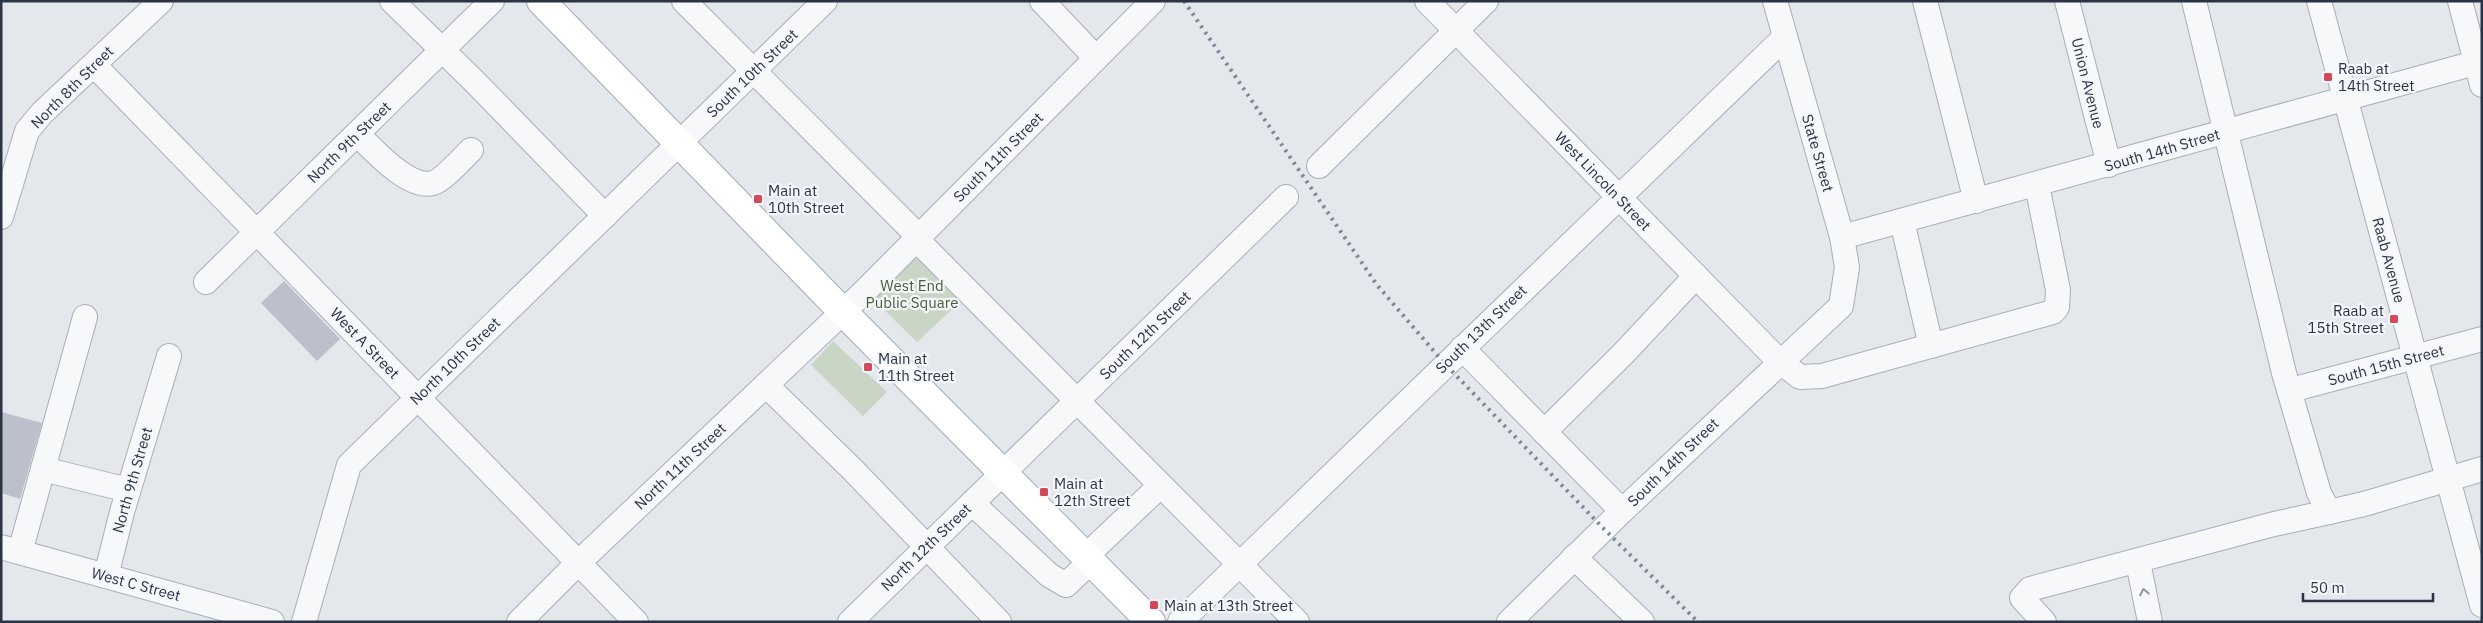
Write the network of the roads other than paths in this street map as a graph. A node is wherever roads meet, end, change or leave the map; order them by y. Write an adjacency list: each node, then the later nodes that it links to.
1 (160, 1): 22 (street, North 8th Street)
2 (392, 1): 19 (street)
3 (492, 1): 19 (street, North 9th Street)
4 (541, 1): 28 (main road)
5 (684, 1): 23 (street)
6 (824, 1): 23 (street, South 10th Street)
7 (1042, 1): 20 (street)
8 (1153, 1): 20 (street, South 11th Street)
9 (1427, 1): 17 (street, West Lincoln Street)
10 (1486, 1): 17 (street)
11 (1776, 1): 18 (street, State Street)
12 (1925, 1): 35 (street)
13 (2067, 1): 30 (street, Union Avenue)
14 (2194, 1): 26 (street)
15 (2319, 1): 25 (street, Raab Avenue)
16 (2460, 1): 21 (street)
17 (1456, 31): 31 (street); 33 (street, West Lincoln Street)
18 (1785, 38): 33 (street, South 13th Street); 41 (street, State Street)
19 (442, 51): 27 (street, North 9th Street); 36 (street)
20 (1096, 58): 40 (street, South 11th Street)
21 (2479, 62): 24 (street); 25 (street, South 14th Street)
22 (94, 65): 37 (street, North 8th Street); 39 (street, West A Street)
23 (752, 72): 28 (street, South 10th Street); 40 (street)
24 (2482, 85)
25 (2345, 98): 26 (street, South 14th Street); 51 (street, Raab Avenue)
26 (2226, 132): 30 (street, South 14th Street); 54 (street)
27 (357, 134): 29 (street); 39 (street, North 9th Street)
28 (679, 144): 36 (street, North 10th Street); 45 (main road)
29 (471, 150)
30 (2109, 165): 32 (street, South 14th Street)
31 (1319, 166)
32 (2037, 184): 35 (street, South 14th Street); 48 (street, West Lincoln Street)
33 (1619, 196): 42 (street, West Lincoln Street); 49 (street, South 13th Street)
34 (1286, 198): 56 (street, South 12th Street)
35 (1976, 201): 38 (street, South 14th Street)
36 (605, 216): 55 (street, North 10th Street)
37 (1, 217)
38 (1902, 221): 41 (street, South 14th Street); 48 (street)
39 (257, 233): 43 (street, North 9th Street); 55 (street, West A Street)
40 (919, 237): 45 (street, South 11th Street); 56 (street)
41 (1842, 237): 44 (street, State Street)
42 (1696, 276): 52 (street, West Lincoln Street); 57 (street)
43 (206, 282)
44 (1841, 306): 52 (street, South 14th Street)
45 (843, 312): 53 (street, North 11th Street); 60 (main road)
46 (85, 318): 58 (street)
47 (2482, 339): 51 (street, South 15th Street)
48 (1931, 346): 52 (street, West Lincoln Street)
49 (1462, 348): 57 (street); 73 (street, South 13th Street)
50 (169, 356): 63 (street, North 9th Street)
51 (2415, 358): 54 (street, South 15th Street); 61 (street, Raab Avenue)
52 (1780, 362): 65 (street, South 14th Street)
53 (766, 385): 67 (street); 72 (street, North 11th Street)
54 (2291, 390): 66 (street)
55 (417, 397): 72 (street, West A Street); 78 (street, North 10th Street)
56 (1078, 400): 60 (street, South 12th Street); 62 (street)
57 (1544, 432): 65 (street)
58 (43, 469): 63 (street); 68 (street)
59 (2482, 469): 61 (street)
60 (1003, 472): 64 (street, North 12th Street); 70 (main road)
61 (2448, 478): 66 (street); 75 (street, Raab Avenue)
62 (1160, 486): 70 (street); 73 (street)
63 (128, 490): 74 (street, North 9th Street)
64 (972, 503): 67 (street, North 12th Street); 70 (street)
65 (1622, 511): 69 (street, South 14th Street)
66 (2329, 512): 71 (street)
67 (927, 547): 81 (street, North 12th Street); 82 (street)
68 (6, 549): 74 (street, West C Street)
69 (1574, 557): 86 (street, South 14th Street); 87 (street)
70 (1088, 559): 83 (main road)
71 (2138, 562): 88 (street); 89 (street, one-way to 71)
72 (578, 563): 79 (street, North 11th Street); 80 (street, West A Street)
73 (1238, 564): 84 (street, South 13th Street); 85 (street)
74 (106, 576): 77 (street, West C Street)
75 (2482, 605)
76 (2482, 620): 90 (street)
77 (272, 622)
78 (304, 622)
79 (519, 622)
80 (636, 622)
81 (850, 622)
82 (998, 622)
83 (1151, 622)
84 (1180, 622)
85 (1297, 622)
86 (1509, 622)
87 (1642, 622)
88 (2044, 622)
89 (2150, 622)
90 (2477, 622)

